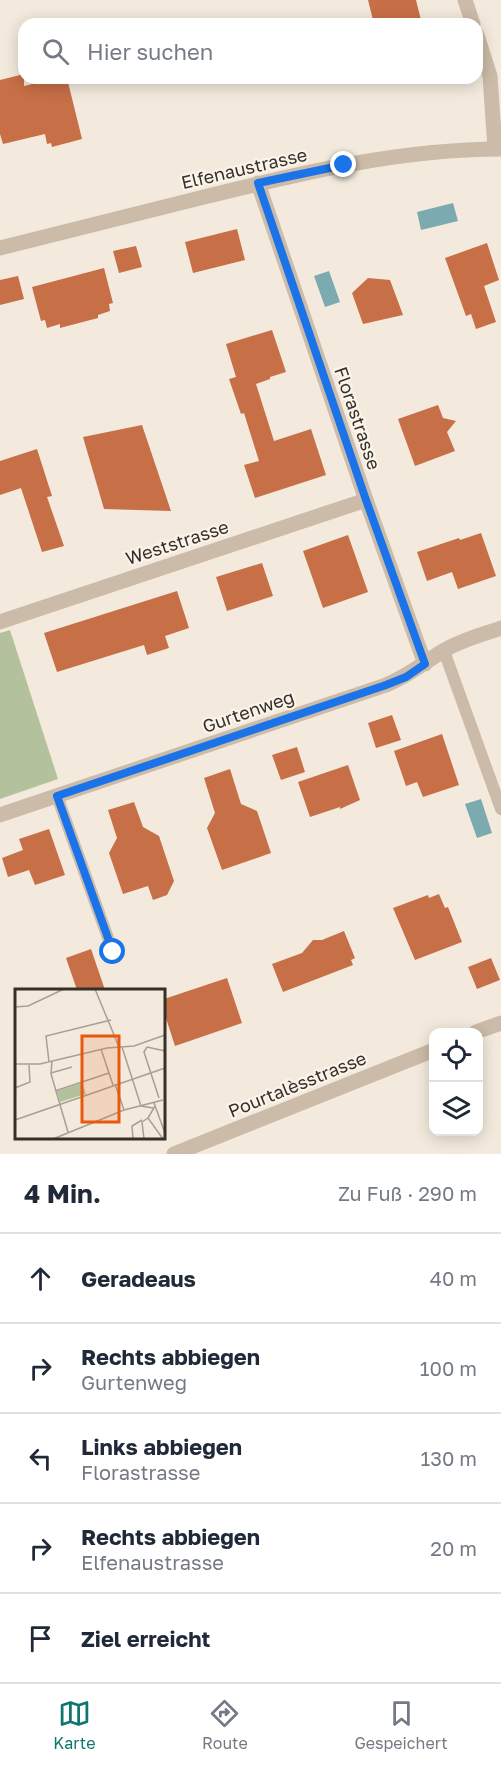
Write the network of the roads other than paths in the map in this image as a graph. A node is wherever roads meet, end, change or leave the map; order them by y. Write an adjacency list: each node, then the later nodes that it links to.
1 (465, 0): 2 (street)
2 (471, 18)
3 (483, 54): 4 (street)
4 (498, 149): 5 (street, Elfenaustrasse)
5 (258, 183): 6 (street, Elfenaustrasse); 7 (street, Florastrasse)
6 (0, 248)
7 (366, 500): 8 (street, Weststrasse); 11 (street, Florastrasse)
8 (0, 622)
9 (501, 628): 10 (street, Gurtenweg)
10 (444, 651): 11 (street, Gurtenweg); 13 (lane)
11 (425, 664): 12 (street, Gurtenweg)
12 (57, 796): 14 (street, Gurtenweg); 15 (lane)
13 (501, 809)
14 (0, 815)
15 (113, 952)
16 (501, 1023): 17 (street)
17 (483, 1029)
18 (429, 1052): 19 (street, Pourtalèsstrasse)
19 (174, 1154)

